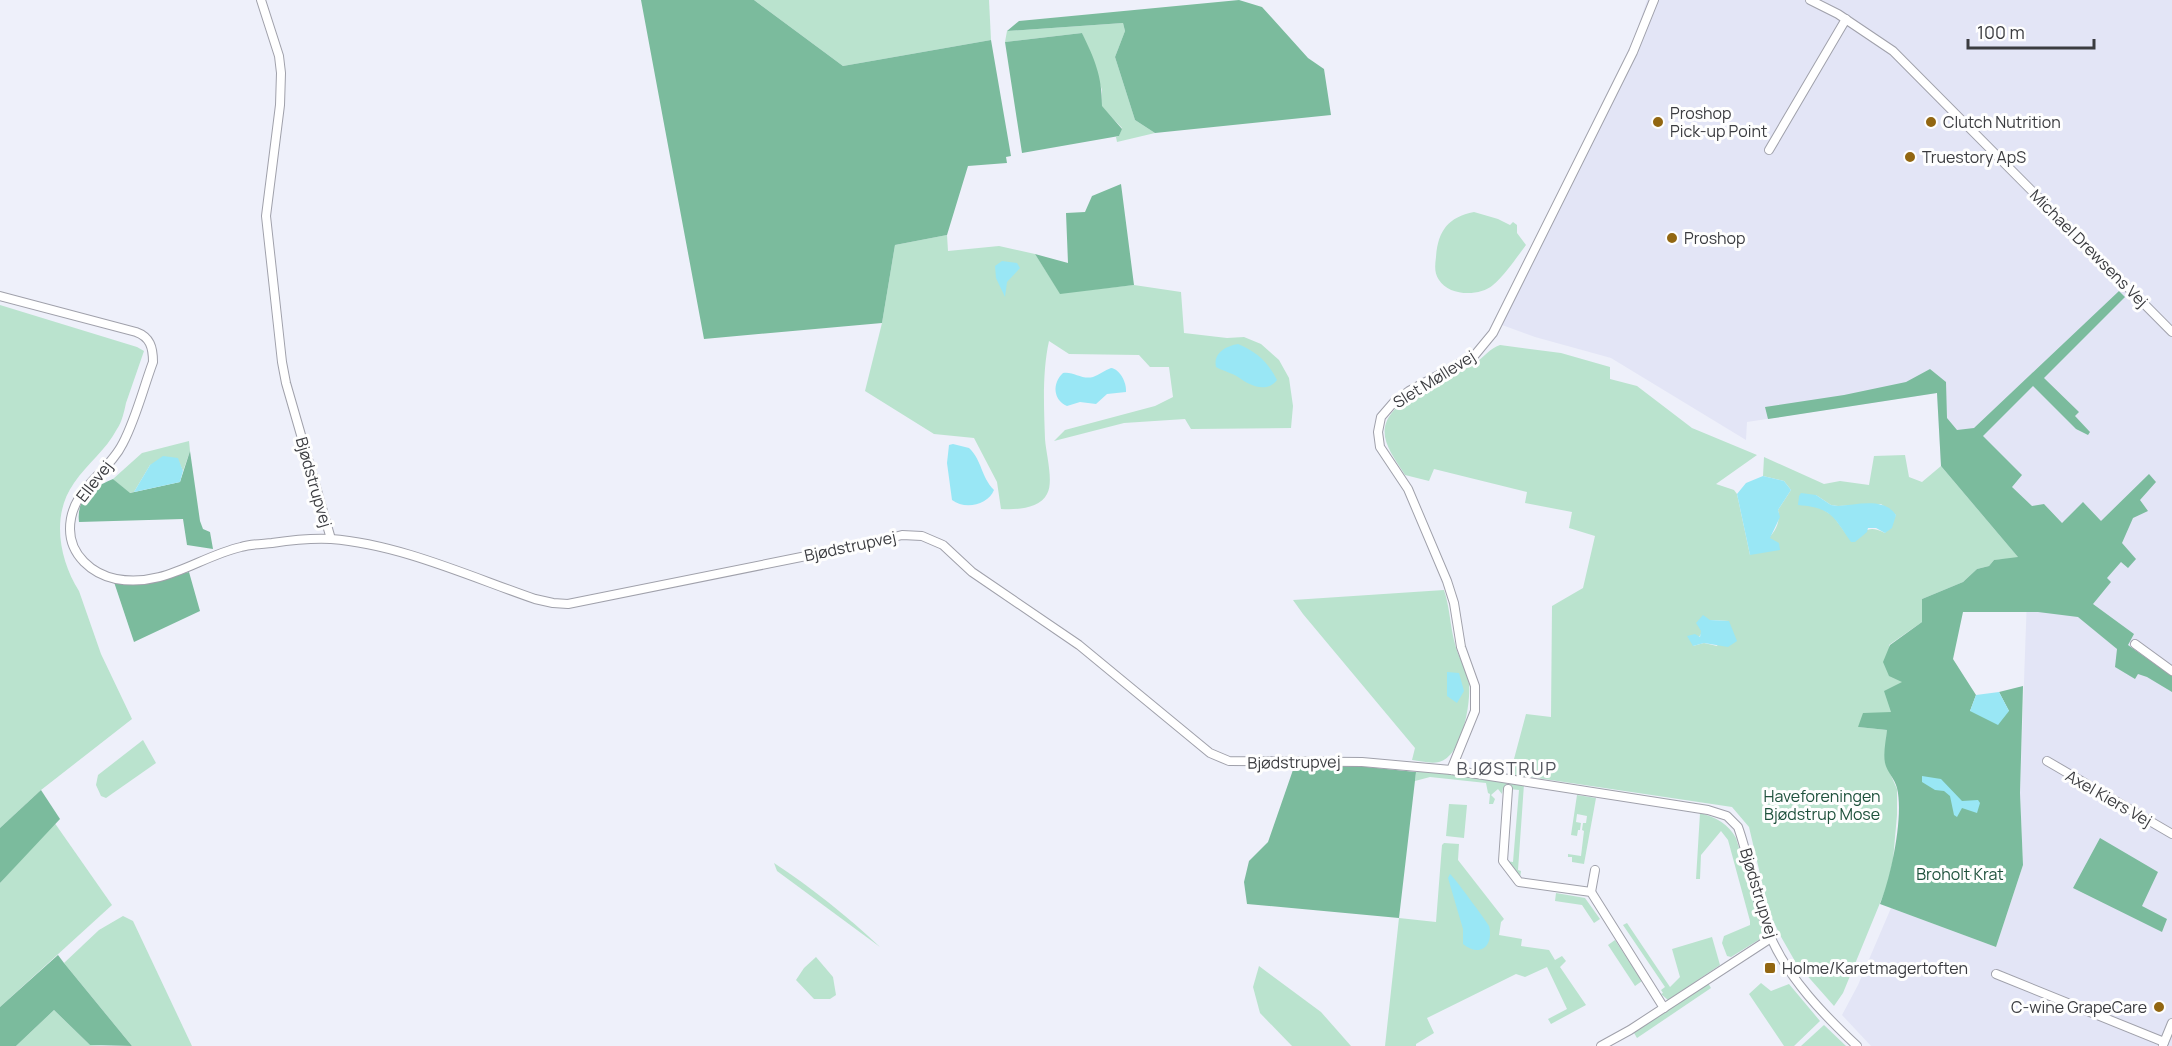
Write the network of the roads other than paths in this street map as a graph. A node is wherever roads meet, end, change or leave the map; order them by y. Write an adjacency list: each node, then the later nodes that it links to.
1 (261, 0): 8 (street, Bjødstrupvej)
2 (1654, 0): 12 (street, Slet Møllevej)
3 (1810, 0): 4 (street, Michael Drewsens Vej)
4 (1845, 19): 5 (street); 7 (street, Michael Drewsens Vej)
5 (1769, 150)
6 (0, 296): 8 (street, Ellevej)
7 (2172, 332)
8 (331, 539): 12 (street, Bjødstrupvej)
9 (2135, 644): 10 (street)
10 (2172, 671)
11 (2047, 761): 14 (street, Axel Kiers Vej)
12 (1451, 770): 17 (street, Bjødstrupvej)
13 (1508, 789): 16 (street)
14 (2172, 834)
15 (1595, 870): 16 (street)
16 (1592, 892): 19 (street)
17 (1771, 938): 19 (street); 23 (street, Bjødstrupvej)
18 (1996, 974): 21 (street)
19 (1664, 1008): 22 (street)
20 (2172, 1023): 21 (street)
21 (2163, 1044)
22 (1601, 1046)
23 (1857, 1046)

